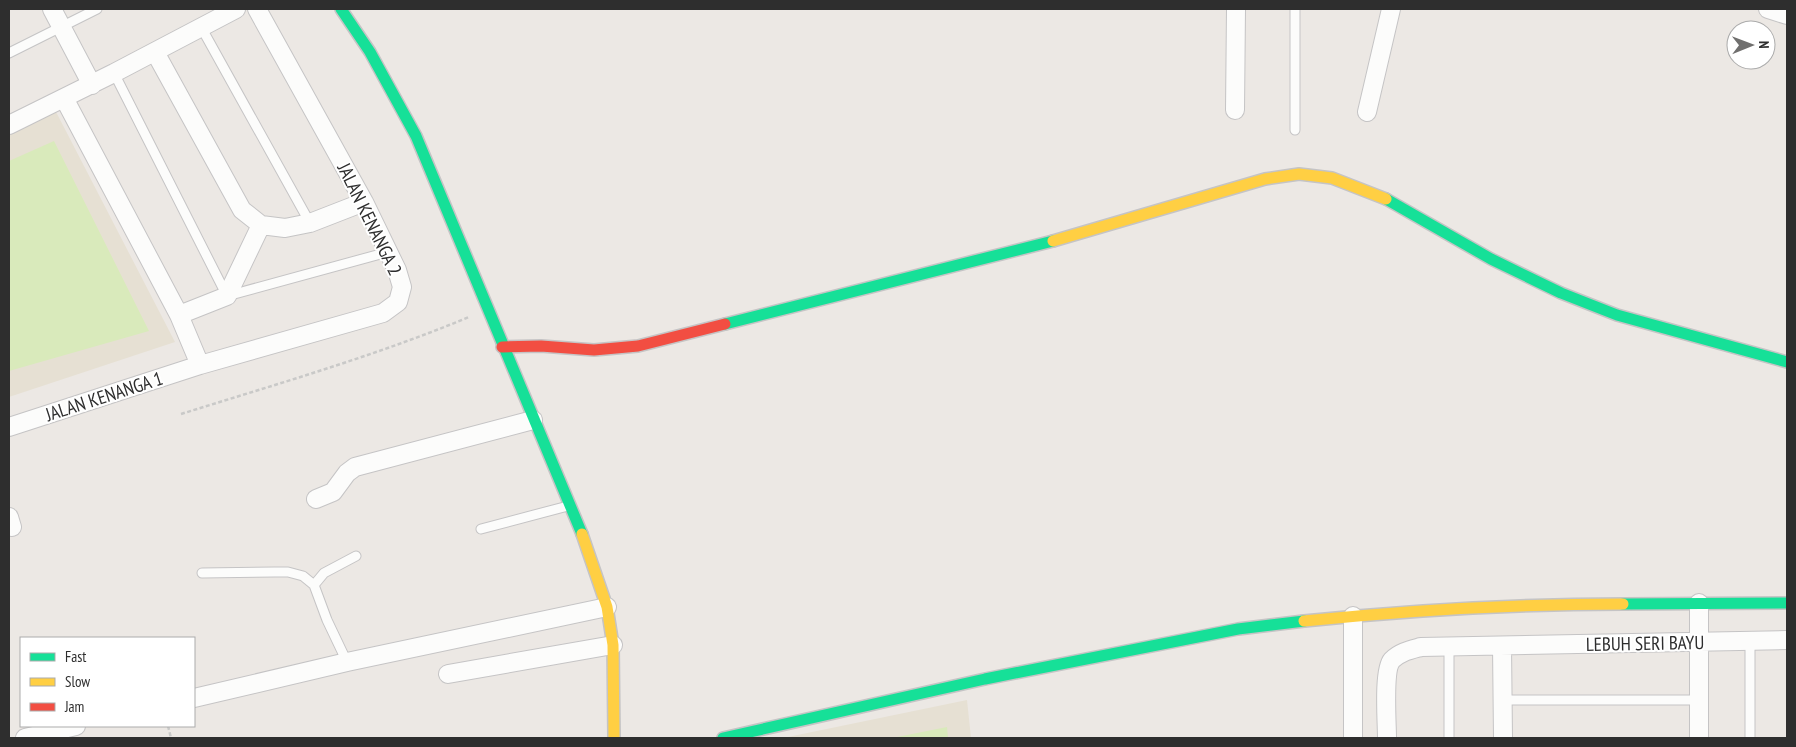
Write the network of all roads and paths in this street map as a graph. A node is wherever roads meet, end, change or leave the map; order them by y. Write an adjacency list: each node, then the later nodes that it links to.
1 (52, 9): 11 (street)
2 (97, 9): 11 (lane)
3 (236, 9): 12 (street)
4 (256, 9): 22 (street, JALAN KENANGA 2)
5 (341, 9): 27 (street)
6 (1236, 9): 18 (street)
7 (1295, 9): 21 (lane)
8 (1391, 9): 19 (street)
9 (1768, 9): 10 (street)
10 (1787, 16)
11 (61, 26): 14 (lane); 16 (street)
12 (201, 27): 13 (street); 23 (lane)
13 (155, 52): 15 (street); 24 (street)
14 (9, 53)
15 (114, 73): 16 (street); 26 (lane)
16 (92, 85): 17 (street)
17 (64, 98): 20 (street); 28 (street)
18 (1234, 110)
19 (1367, 112)
20 (9, 125)
21 (1295, 130)
22 (364, 202): 23 (street); 25 (street, JALAN KENANGA 2)
23 (310, 223): 24 (street)
24 (261, 225): 26 (street)
25 (388, 252): 26 (lane); 31 (street, JALAN KENANGA 2)
26 (227, 296): 28 (street)
27 (486, 310): 29 (street); 32 (path)
28 (179, 315): 31 (street)
29 (502, 347): 30 (street); 33 (street)
30 (1787, 362)
31 (200, 365): 34 (street, JALAN KENANGA 1)
32 (180, 414)
33 (533, 420): 35 (street); 36 (street)
34 (9, 427)
35 (316, 499)
36 (571, 505): 37 (lane); 43 (street)
37 (481, 529)
38 (356, 556): 40 (lane)
39 (202, 573): 40 (lane)
40 (314, 585): 51 (lane)
41 (1699, 603): 42 (street); 44 (street); 47 (street)
42 (1787, 603)
43 (607, 607): 48 (street); 51 (street)
44 (1353, 616): 59 (street); 60 (street)
45 (1787, 640): 46 (street, LEBUH SERI BAYU)
46 (1750, 641): 47 (street, LEBUH SERI BAYU); 65 (lane)
47 (1699, 642): 50 (street, LEBUH SERI BAYU); 55 (street)
48 (613, 644): 52 (street); 58 (street)
49 (1449, 646): 50 (street, LEBUH SERI BAYU); 61 (street, LEBUH SERI BAYU); 62 (lane)
50 (1502, 646): 54 (street)
51 (347, 662): 53 (street)
52 (448, 674)
53 (195, 698)
54 (1503, 700): 55 (lane); 63 (street)
55 (1699, 700): 64 (street)
56 (72, 727): 57 (street)
57 (25, 738)
58 (614, 738)
59 (723, 738)
60 (1352, 738)
61 (1387, 738)
62 (1449, 738)
63 (1503, 738)
64 (1699, 738)
65 (1750, 738)

